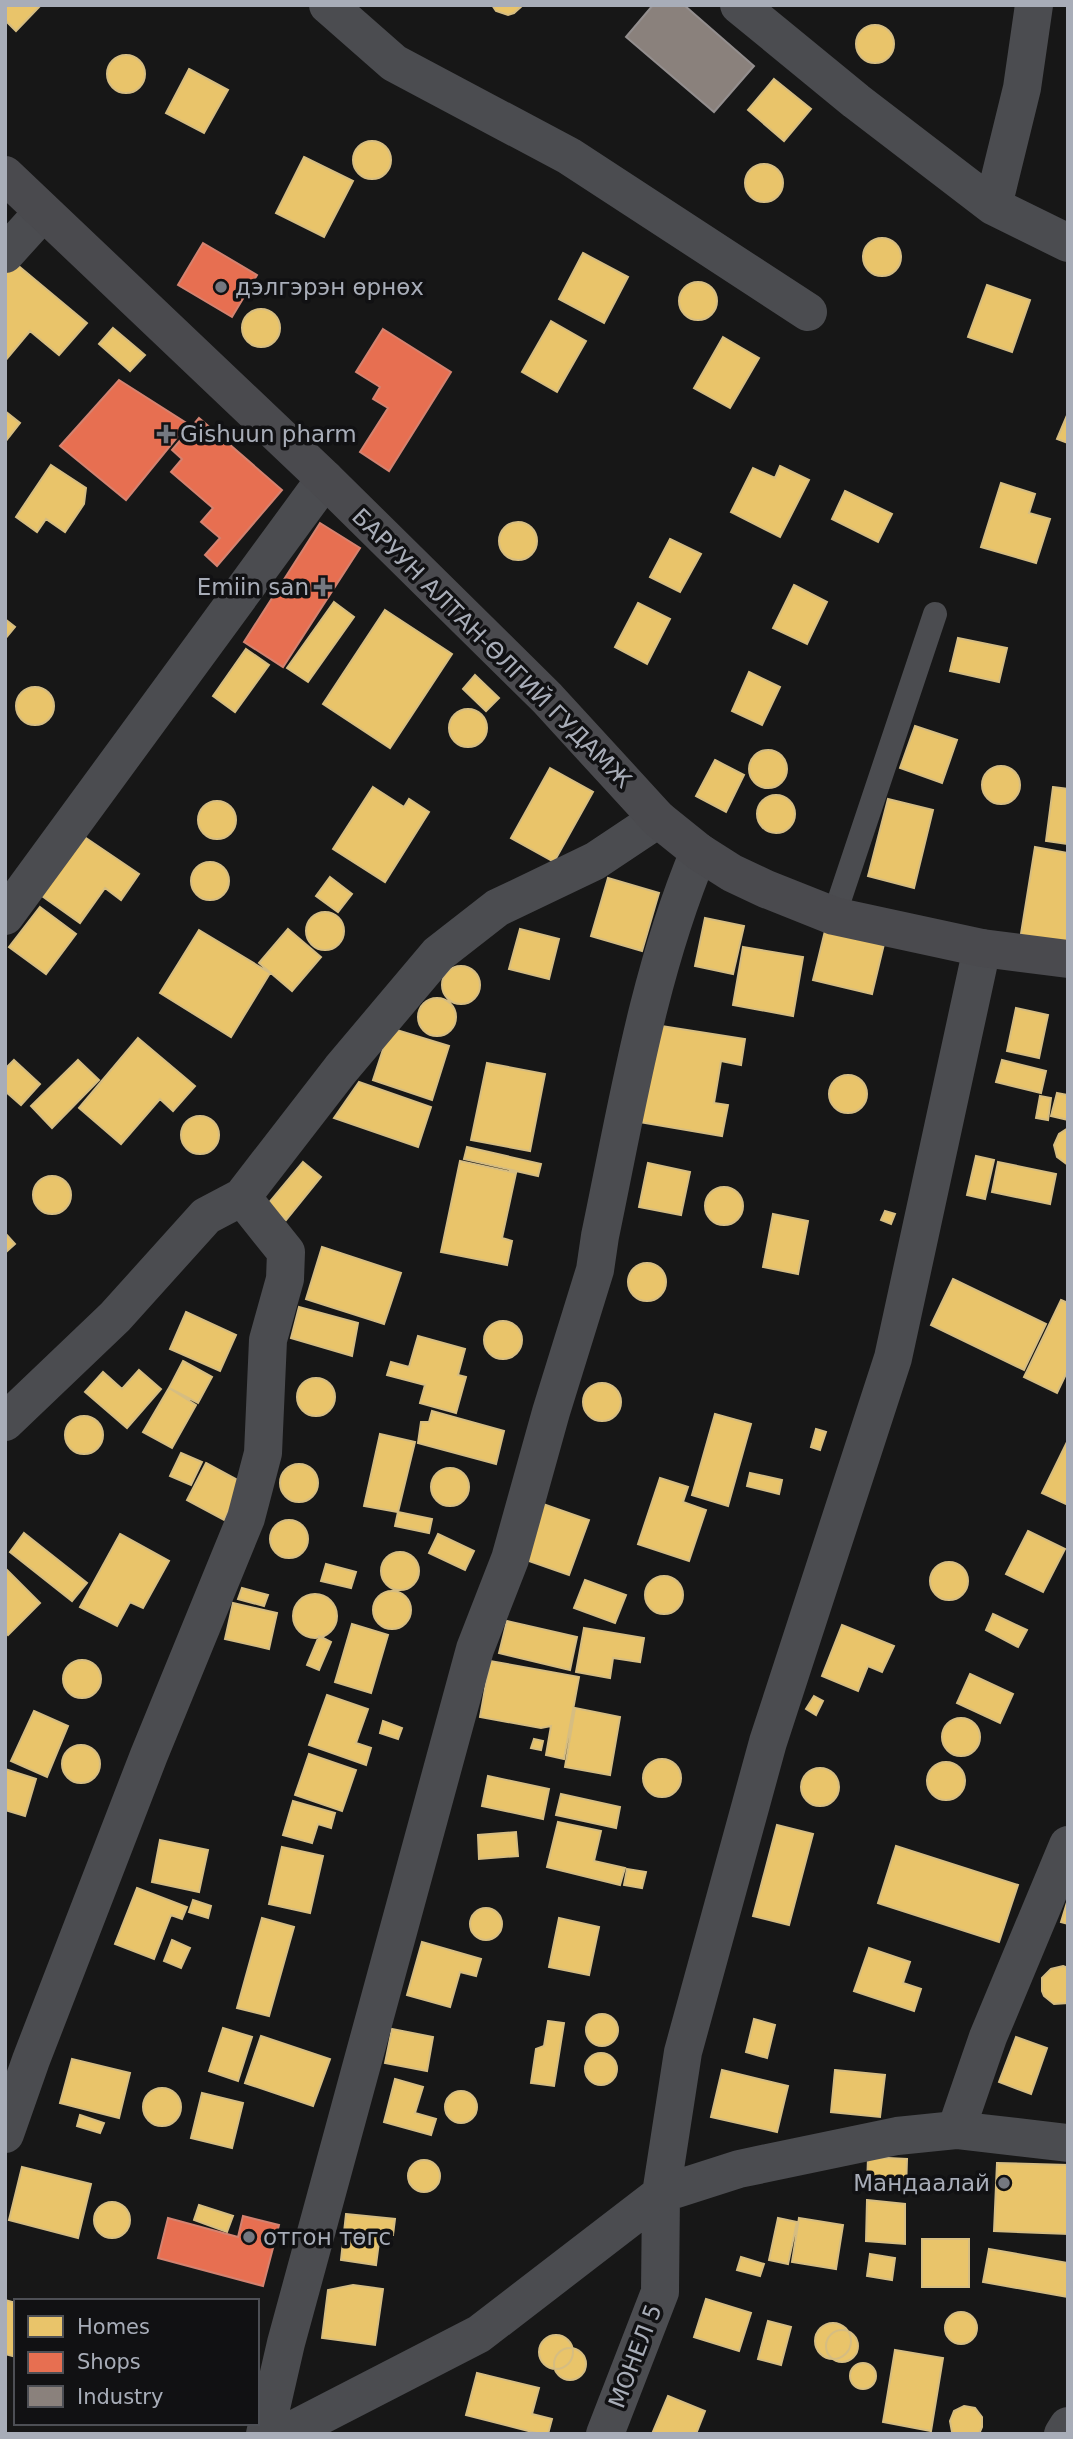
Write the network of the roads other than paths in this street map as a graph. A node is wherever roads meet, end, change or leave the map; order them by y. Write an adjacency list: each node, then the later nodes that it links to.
1 (328, 5): 9 (street)
2 (739, 5): 5 (street)
3 (1034, 5): 5 (street)
4 (5, 174): 6 (main road, БАРУУН АЛТАН-ӨЛГИЙ ГУДАМЖ)
5 (993, 206): 7 (street)
6 (43, 212): 8 (street); 10 (main road, БАРУУН АЛТАН-ӨЛГИЙ ГУДАМЖ)
7 (1068, 243)
8 (5, 254)
9 (808, 312)
10 (325, 479): 12 (main road, БАРУУН АЛТАН-ӨЛГИЙ ГУДАМЖ); 14 (street)
11 (935, 614): 15 (lane)
12 (658, 818): 13 (main road, БАРУУН АЛТАН-ӨЛГИЙ ГУДАМЖ); 18 (street)
13 (699, 852): 15 (main road, БАРУУН АЛТАН-ӨЛГИЙ ГУДАМЖ); 26 (street)
14 (5, 916)
15 (834, 916): 16 (main road, БАРУУН АЛТАН-ӨЛГИЙ ГУДАМЖ)
16 (982, 948): 17 (main road, БАРУУН АЛТАН-ӨЛГИЙ ГУДАМЖ); 24 (street, МОНЕЛ 5)
17 (1068, 959)
18 (242, 1197): 19 (street); 22 (street)
19 (5, 1422)
20 (1068, 1845): 21 (street)
21 (956, 2130): 23 (street); 24 (street)
22 (5, 2134)
23 (1068, 2143)
24 (661, 2194): 27 (street); 28 (street, МОНЕЛ 5)
25 (1068, 2426): 29 (street)
26 (265, 2434)
27 (285, 2434)
28 (606, 2434)
29 (1063, 2434)

